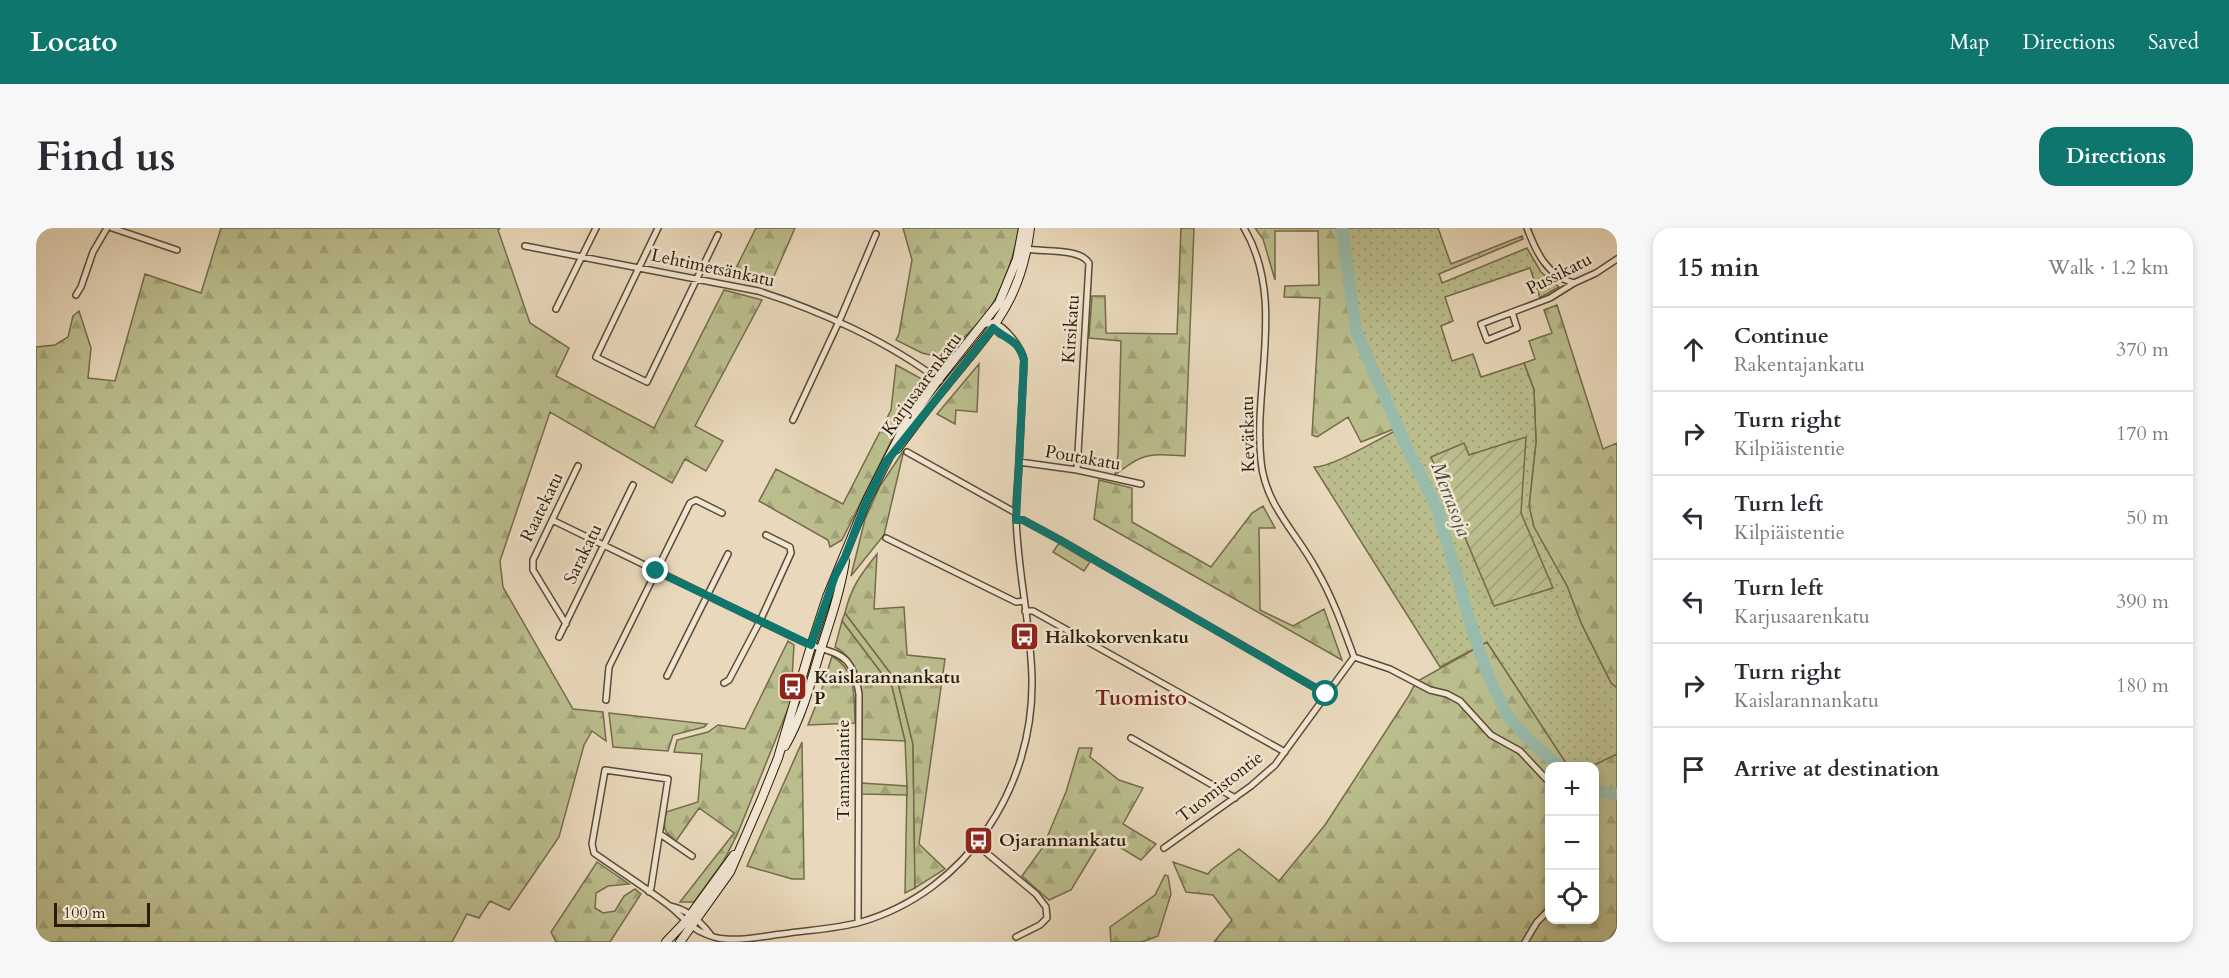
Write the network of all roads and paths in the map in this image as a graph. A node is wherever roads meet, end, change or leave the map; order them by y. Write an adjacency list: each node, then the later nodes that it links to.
1 (107, 228): 19 (street)
2 (112, 228): 13 (street)
3 (596, 228): 14 (street)
4 (658, 228): 16 (street)
5 (1023, 228): 12 (street)
6 (1030, 228): 12 (street)
7 (1244, 228): 51 (street, Kevätkatu)
8 (1527, 228): 18 (street)
9 (876, 234): 22 (street)
10 (718, 235): 17 (street)
11 (525, 246): 14 (street, Lehtimetsänkatu)
12 (1024, 248): 23 (street); 31 (street, Kirsikatu)
13 (177, 250)
14 (581, 257): 16 (street, Lehtimetsänkatu); 20 (street)
15 (1617, 259): 18 (street, Pussikatu)
16 (638, 268): 17 (street, Lehtimetsänkatu); 17 (street)
17 (697, 279): 22 (street, Lehtimetsänkatu)
18 (1574, 283): 21 (street, Pussikatu)
19 (76, 295)
20 (556, 309)
21 (1512, 312): 21 (street, Pussikatu)
22 (838, 323): 24 (street, Lehtimetsänkatu); 26 (street)
23 (991, 323): 24 (street, Karjusaarenkatu); 25 (street, Karjusaarenkatu); 29 (street)
24 (938, 380): 25 (street, Lehtimetsänkatu); 28 (street, Karjusaarenkatu)
25 (946, 386): 28 (street, Karjusaarenkatu)
26 (794, 420)
27 (907, 452): 35 (street)
28 (886, 462): 41 (street, Karjusaarenkatu)
29 (1019, 462): 31 (street, Poutakatu); 35 (street)
30 (578, 466): 36 (street, Raatekatu)
31 (1077, 470): 33 (street, Poutakatu)
32 (633, 484): 39 (street, Sarakatu)
33 (1141, 484)
34 (722, 513): 42 (street)
35 (1016, 517): 44 (street); 54 (street)
36 (552, 520): 39 (street, Tammelantie); 47 (street, Raatekatu)
37 (766, 535): 46 (street)
38 (886, 538): 44 (street)
39 (604, 545): 42 (street, Tammelantie); 47 (street, Sarakatu)
40 (728, 554): 43 (street)
41 (845, 557): 49 (street, Karjusaarenkatu); 50 (street, Karjusaarenkatu)
42 (656, 571): 43 (street, Tammelantie); 55 (street)
43 (708, 596): 46 (street, Tammelantie); 52 (street)
44 (1024, 601): 45 (street)
45 (1025, 611): 57 (street); 62 (street)
46 (760, 621): 49 (street, Tammelantie); 53 (street)
47 (566, 624): 48 (street, Sarakatu)
48 (559, 637)
49 (811, 645): 50 (street, Tammelantie); 58 (street, Karjusaarenkatu)
50 (822, 648): 58 (street, Karjusaarenkatu); 68 (street, Tammelantie)
51 (1354, 657): 54 (street, Tuomistontie); 59 (street)
52 (667, 676)
53 (724, 683)
54 (1326, 694): 57 (street, Tuomistontie)
55 (606, 700)
56 (1131, 738): 60 (street)
57 (1285, 752): 60 (street, Tuomistontie)
58 (778, 758): 67 (street, Karjusaarenkatu)
59 (1545, 778)
60 (1235, 798): 63 (street, Tuomistontie)
61 (660, 834): 64 (street); 65 (street); 65 (street)
62 (977, 845): 68 (street); 69 (street)
63 (1164, 848)
64 (692, 856)
65 (649, 892): 67 (street)
66 (1545, 914): 72 (street)
67 (691, 921): 68 (street); 70 (street, Karjusaarenkatu); 71 (street, Karjusaarenkatu)
68 (858, 922)
69 (1016, 937)
70 (666, 942)
71 (680, 942)
72 (1525, 942)

